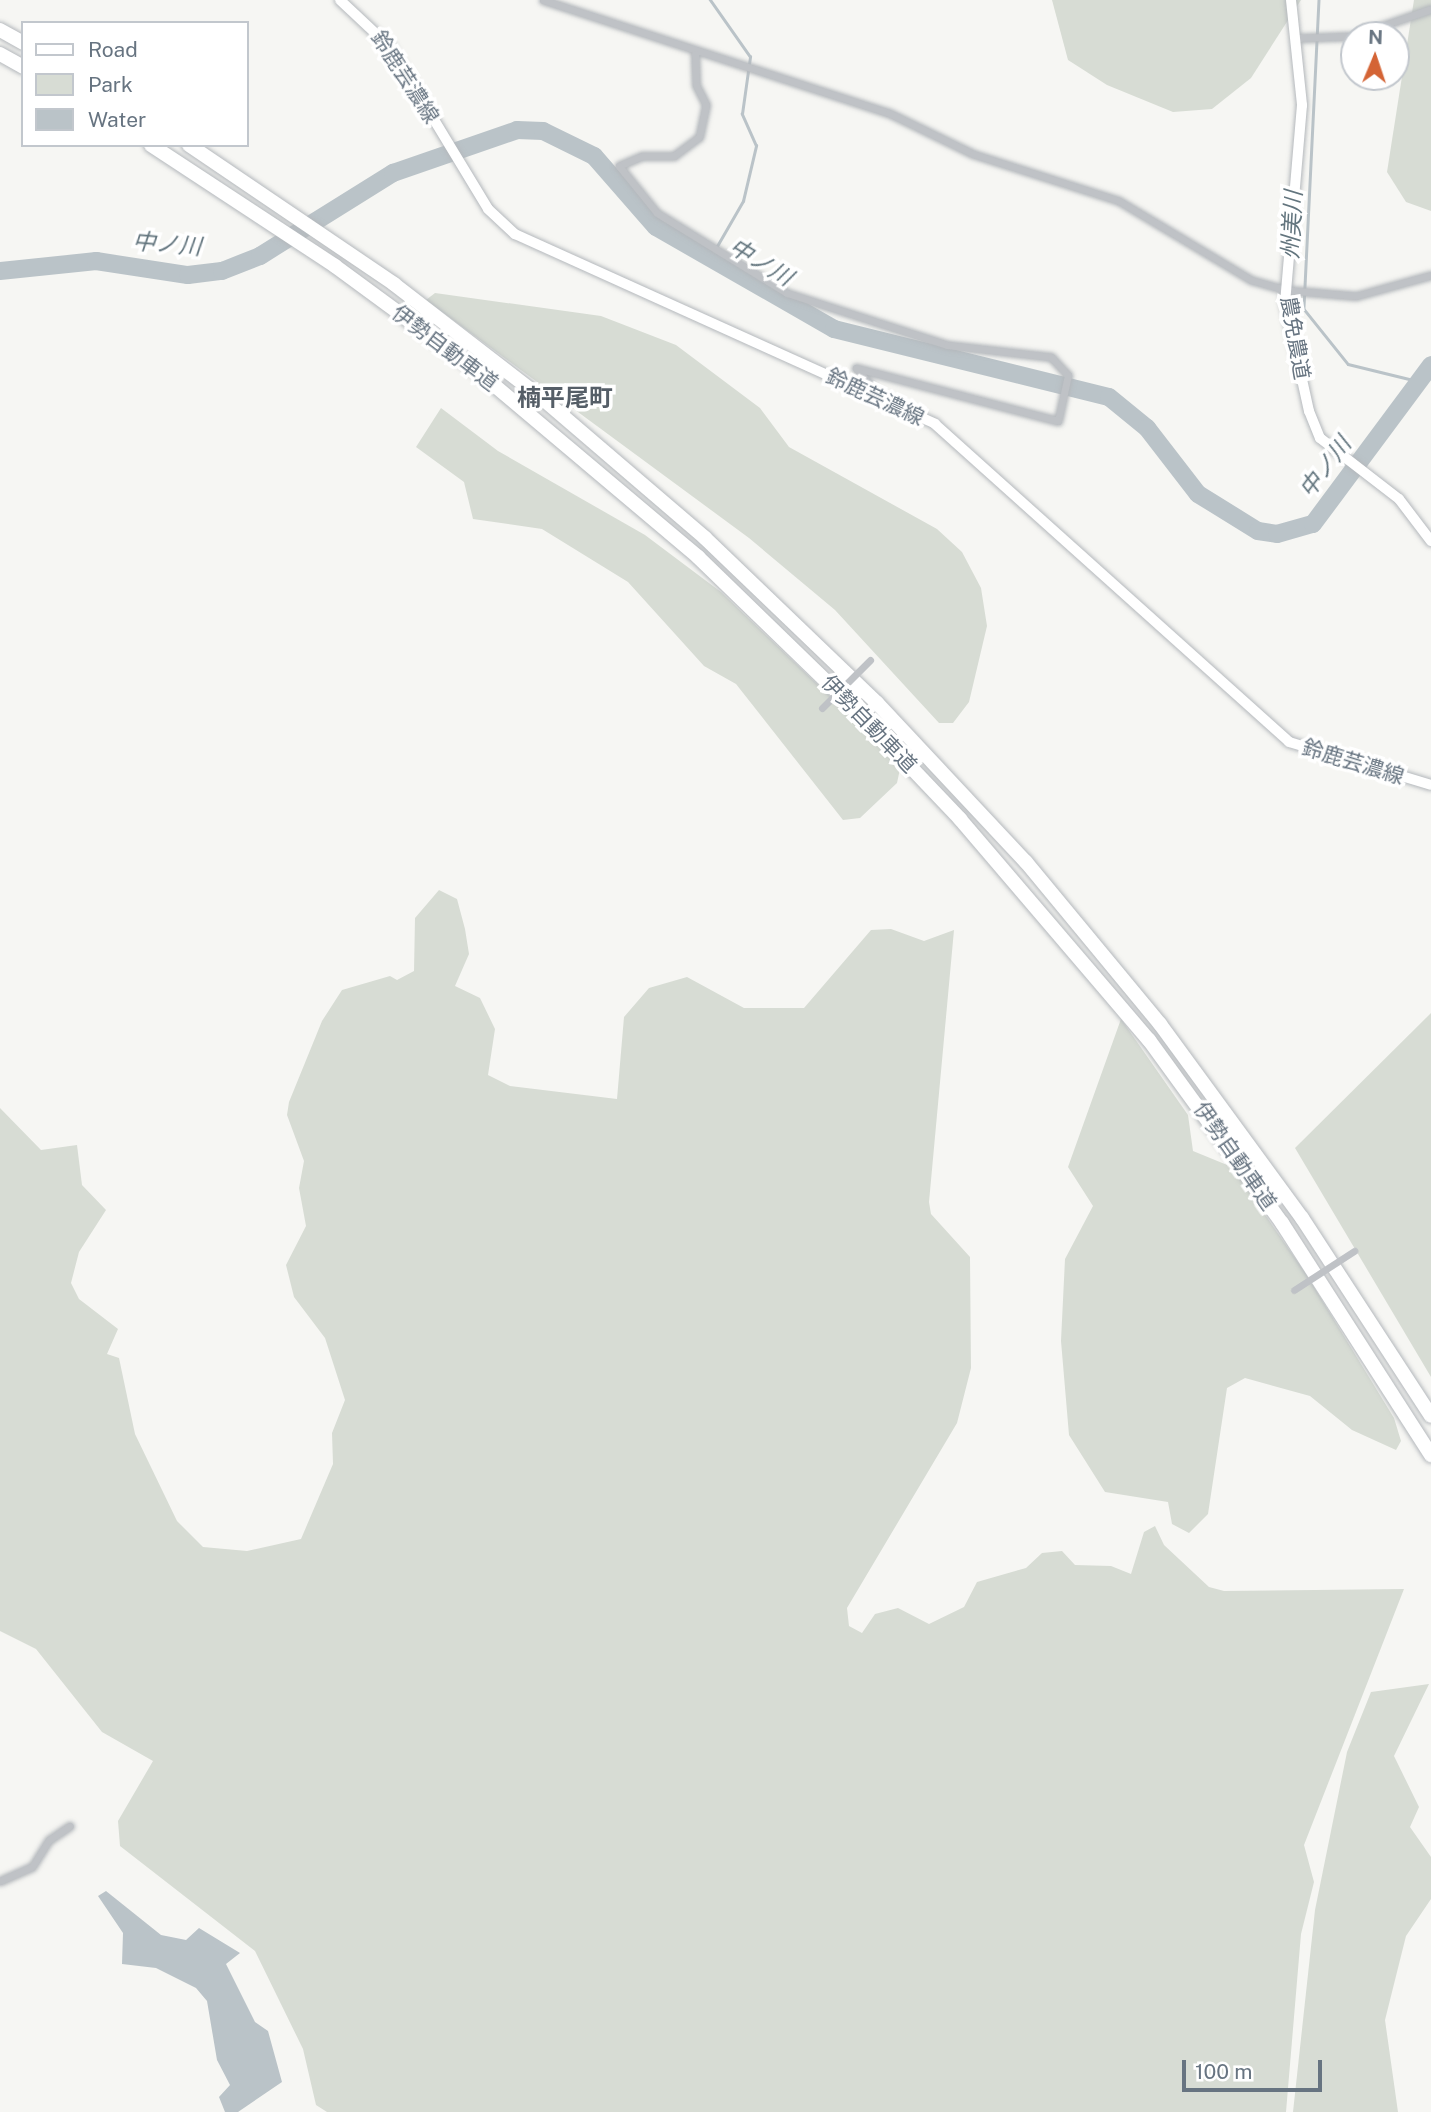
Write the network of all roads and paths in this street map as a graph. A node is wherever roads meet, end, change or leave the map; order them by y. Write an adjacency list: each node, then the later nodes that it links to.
1 (340, 0): 17 (main road, 鈴鹿芸濃線)
2 (543, 0): 11 (street)
3 (1291, 0): 8 (main road, 農免農道)
4 (1431, 9): 5 (street)
5 (1396, 21)
6 (0, 30): 9 (highway)
7 (1340, 36): 8 (street)
8 (1298, 38): 16 (main road, 農免農道)
9 (21, 42)
10 (0, 54): 12 (highway)
11 (695, 54): 16 (street); 17 (street)
12 (21, 66)
13 (154, 147): 25 (highway, 伊勢自動車道)
14 (192, 147): 24 (highway, 伊勢自動車道)
15 (1431, 275): 16 (street)
16 (1291, 291): 18 (main road, 農免農道)
17 (881, 398): 21 (main road, 鈴鹿芸濃線)
18 (1431, 541)
19 (870, 660): 20 (street, bridge)
20 (822, 709)
21 (1431, 785)
22 (1354, 1251): 23 (street, bridge)
23 (1294, 1290)
24 (1431, 1416)
25 (1431, 1455)
26 (70, 1826): 27 (street)
27 (0, 1881)

